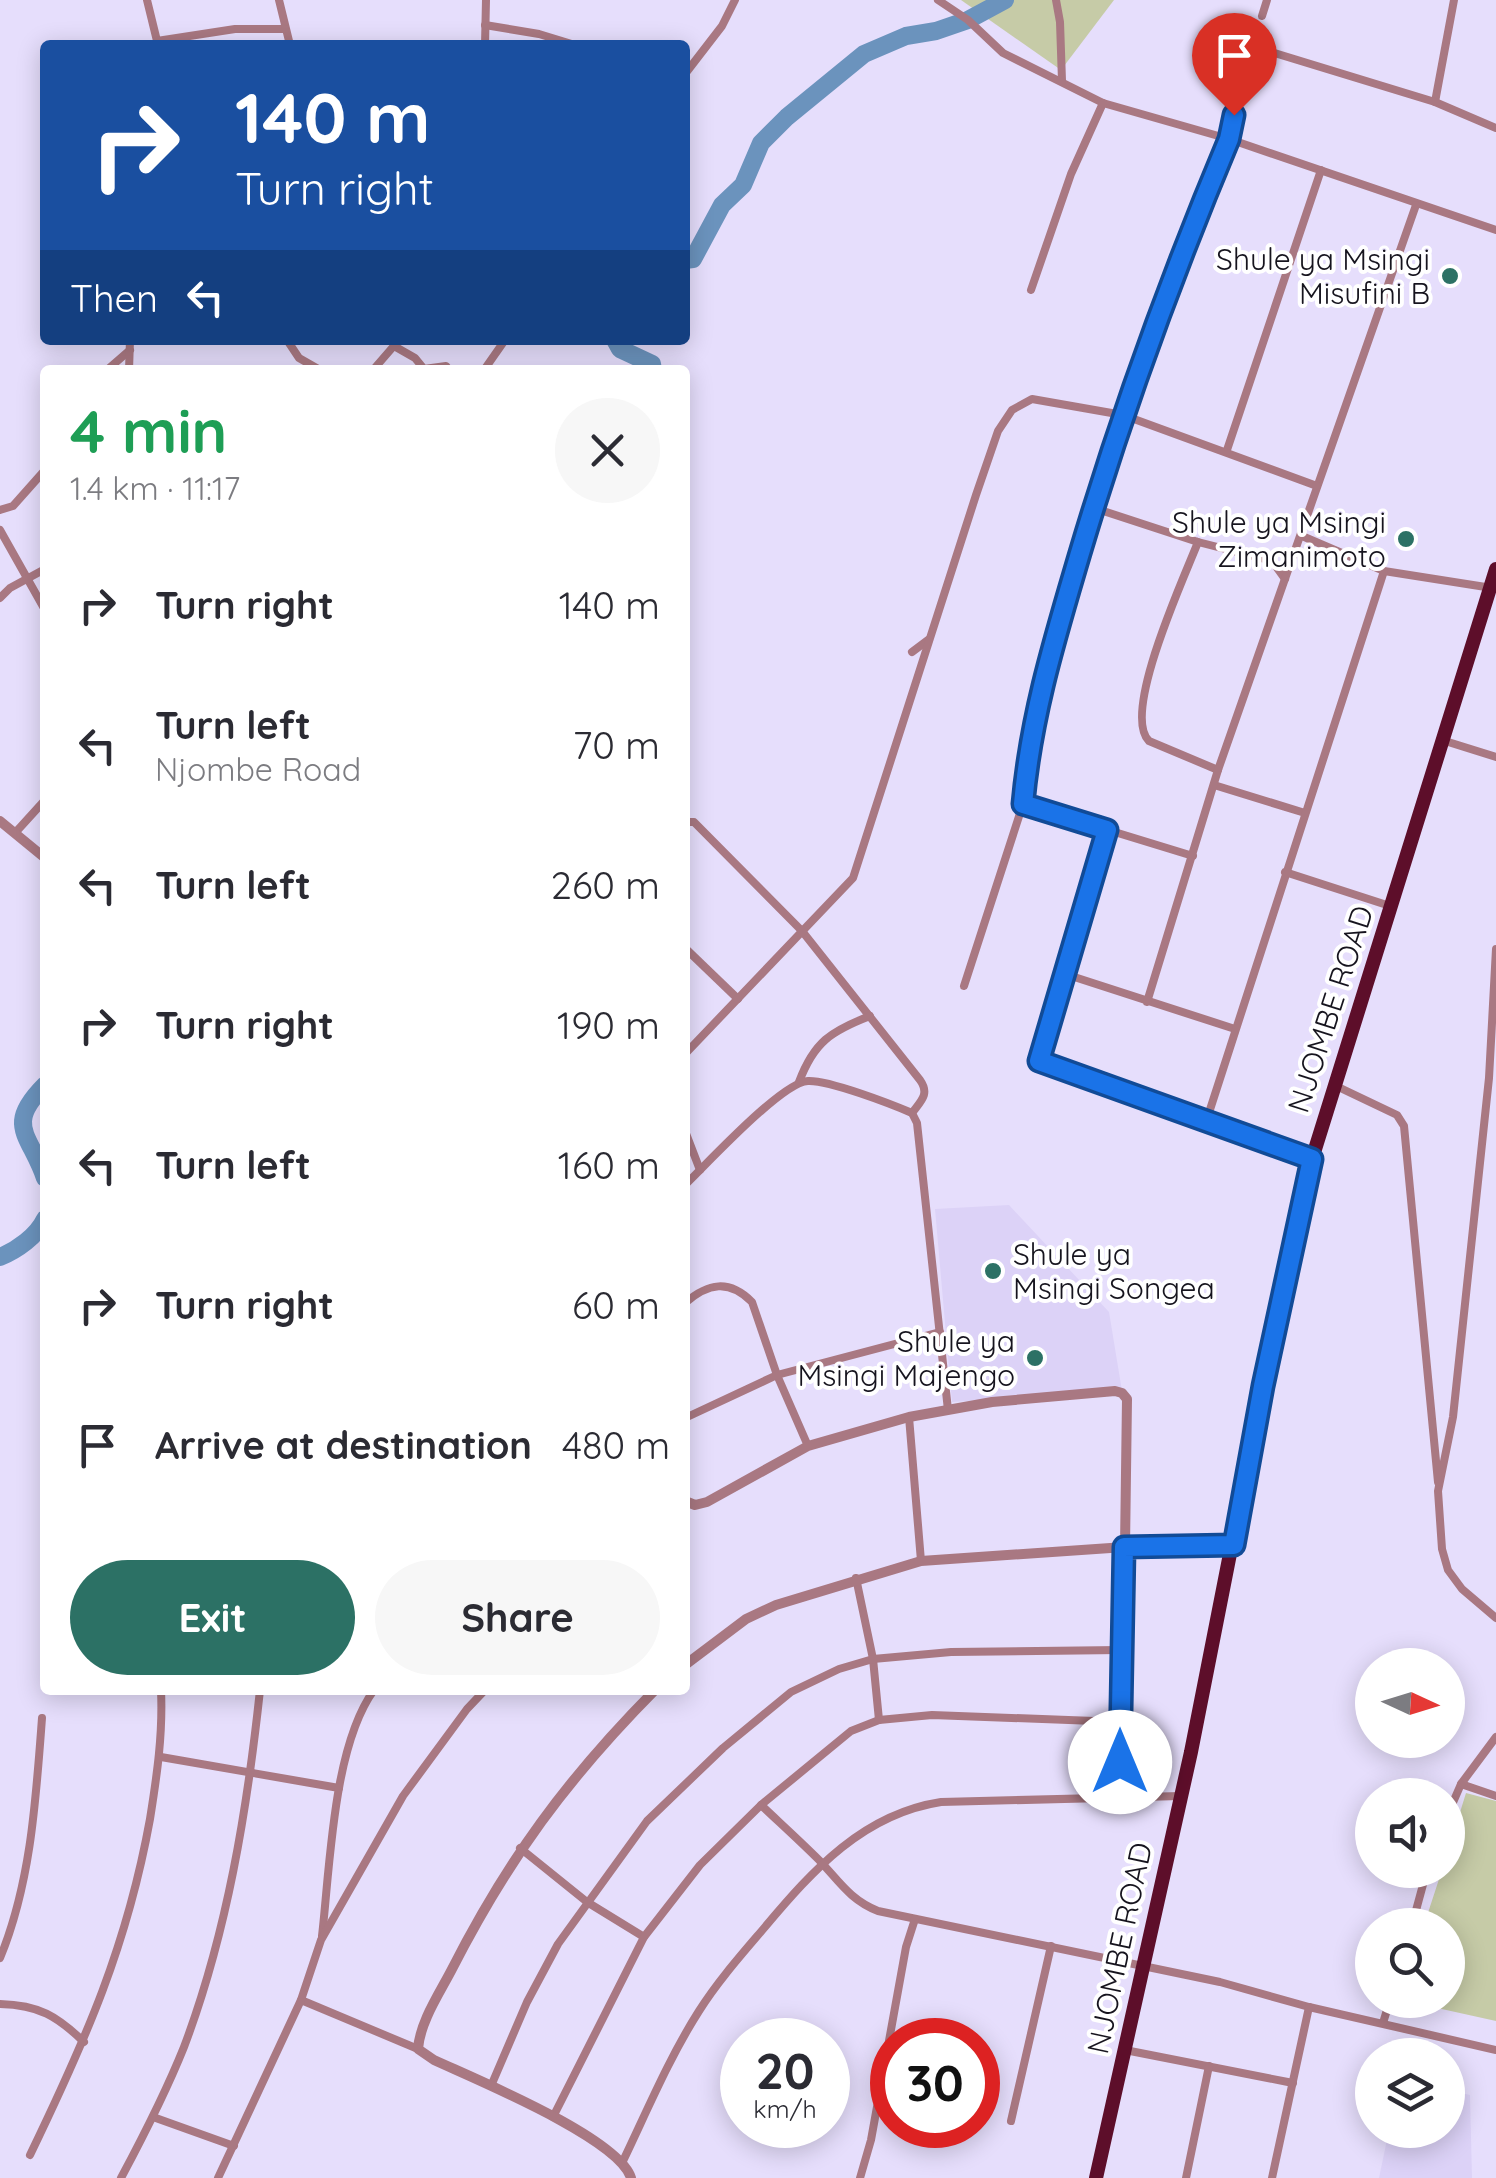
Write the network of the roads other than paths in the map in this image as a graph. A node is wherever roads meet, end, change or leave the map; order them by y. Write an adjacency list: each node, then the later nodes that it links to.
1 (147, 0): 12 (street)
2 (279, 0): 11 (street)
3 (486, 0): 10 (street)
4 (735, 0): 17 (street)
5 (938, 0): 18 (street)
6 (1056, 0): 18 (street)
7 (1268, 0): 9 (street)
8 (1454, 0): 19 (street)
9 (1262, 16)
10 (485, 25): 15 (street); 16 (street)
11 (285, 29): 13 (street); 14 (street)
12 (157, 40)
13 (175, 40)
14 (288, 40)
15 (484, 40)
16 (558, 40)
17 (690, 68)
18 (1062, 81): 20 (street)
19 (1435, 102): 21 (street); 22 (street)
20 (1103, 103): 22 (street); 26 (street)
21 (1496, 128)
22 (1229, 139): 23 (street); 35 (street)
23 (1320, 170): 24 (street); 36 (street)
24 (1416, 205): 25 (street); 38 (street)
25 (1496, 230)
26 (1031, 290)
27 (130, 345): 31 (street)
28 (290, 345): 32 (street)
29 (394, 345): 33 (street)
30 (398, 345): 34 (street)
31 (112, 365)
32 (311, 365)
33 (377, 365)
34 (420, 365)
35 (1123, 415): 36 (street); 39 (street); 52 (street)
36 (1227, 450): 38 (street)
37 (40, 476): 40 (street)
38 (1316, 486): 42 (street)
39 (1094, 508): 43 (street); 58 (street)
40 (0, 510)
41 (0, 530): 47 (street)
42 (1302, 536): 46 (street); 48 (street)
43 (1198, 542): 48 (street); 56 (street)
44 (1496, 569): 49 (highway, NJOMBE ROAD)
45 (40, 570): 47 (street)
46 (1384, 571): 49 (street); 60 (street)
47 (27, 577): 50 (street); 51 (street)
48 (1285, 579): 56 (street)
49 (1493, 588): 54 (highway, NJOMBE ROAD)
50 (0, 598)
51 (40, 601)
52 (928, 640): 53 (street); 69 (street)
53 (912, 652)
54 (1445, 741): 55 (street); 68 (highway, NJOMBE ROAD)
55 (1496, 757)
56 (1218, 770): 57 (street)
57 (1214, 785): 60 (street); 66 (street)
58 (1023, 804): 63 (street); 73 (street)
59 (40, 805): 64 (street)
60 (1305, 812): 67 (street)
61 (0, 821): 64 (street)
62 (690, 822): 69 (street)
63 (1107, 830): 66 (street); 72 (street)
64 (14, 833): 65 (street)
65 (40, 854)
66 (1193, 856): 75 (street)
67 (1285, 872): 68 (street); 77 (street)
68 (1392, 906): 81 (highway, NJOMBE ROAD)
69 (802, 931): 74 (street); 76 (street)
70 (1496, 949): 79 (street)
71 (690, 953): 74 (street)
72 (1065, 974): 75 (street); 83 (street)
73 (964, 986)
74 (738, 999): 78 (street)
75 (1147, 1002): 77 (street)
76 (870, 1016): 80 (street); 82 (street)
77 (1236, 1029): 83 (street)
78 (690, 1049)
79 (1492, 1079): 95 (street)
80 (798, 1082): 82 (street); 86 (street)
81 (1334, 1085): 85 (highway, NJOMBE ROAD); 95 (street)
82 (912, 1112): 89 (street)
83 (1206, 1122): 85 (street)
84 (690, 1144): 86 (street)
85 (1312, 1159): 97 (highway, NJOMBE ROAD)
86 (700, 1170): 87 (street)
87 (690, 1180)
88 (690, 1299): 90 (street)
89 (940, 1332): 90 (street); 91 (street)
90 (776, 1374): 92 (street); 94 (street)
91 (948, 1410): 93 (street); 98 (street)
92 (690, 1416)
93 (909, 1417): 94 (street); 99 (street)
94 (808, 1446): 96 (street)
95 (1438, 1491): 101 (street)
96 (690, 1505)
97 (1234, 1545): 98 (street); 121 (highway, NJOMBE ROAD)
98 (1124, 1547): 99 (street); 102 (street)
99 (921, 1561): 100 (street)
100 (856, 1578): 103 (street); 104 (street)
101 (1496, 1618)
102 (1120, 1650): 103 (street); 114 (street)
103 (873, 1660): 113 (street); 127 (street)
104 (690, 1661)
105 (161, 1695): 116 (street)
106 (259, 1695): 117 (street)
107 (362, 1695): 111 (street)
108 (370, 1695): 111 (street)
109 (480, 1695): 130 (street)
110 (650, 1695): 125 (street)
111 (364, 1703): 120 (street)
112 (42, 1718): 132 (street)
113 (879, 1720): 114 (street); 124 (street)
114 (1121, 1722): 123 (street)
115 (1496, 1738): 118 (street)
116 (161, 1757): 117 (street); 139 (street)
117 (251, 1772): 120 (street); 146 (street)
118 (1465, 1779)
119 (1465, 1785): 122 (street)
120 (339, 1788): 130 (street)
121 (1181, 1796): 123 (street); 133 (highway, NJOMBE ROAD)
122 (1496, 1796)
123 (1121, 1798): 126 (street)
124 (761, 1805): 126 (street); 129 (street)
125 (520, 1848): 127 (street); 140 (street)
126 (822, 1862): 128 (street); 151 (street)
127 (587, 1902): 129 (street); 145 (street)
128 (916, 1919): 131 (street); 155 (street)
129 (644, 1937): 147 (street)
130 (321, 1940): 134 (street)
131 (1051, 1946): 133 (street); 148 (street)
132 (0, 1958)
133 (1144, 1965): 136 (street); 141 (highway, NJOMBE ROAD)
134 (301, 2000): 140 (street); 149 (street)
135 (0, 2004): 139 (street)
136 (1309, 2007): 138 (street); 144 (street)
137 (1384, 2018): 138 (street)
138 (1382, 2023): 142 (street)
139 (84, 2042): 150 (street)
140 (418, 2048): 145 (street)
141 (1125, 2050): 143 (street); 156 (highway, NJOMBE ROAD)
142 (1496, 2050)
143 (1209, 2066): 144 (street); 157 (street)
144 (1293, 2083): 158 (street)
145 (491, 2086): 147 (street)
146 (154, 2117): 149 (street); 152 (street)
147 (553, 2117): 151 (street)
148 (1012, 2121)
149 (234, 2146): 153 (street)
150 (30, 2154)
151 (623, 2161): 154 (street)
152 (122, 2178)
153 (218, 2178)
154 (631, 2178)
155 (860, 2178)
156 (1096, 2178)
157 (1186, 2178)
158 (1272, 2178)

